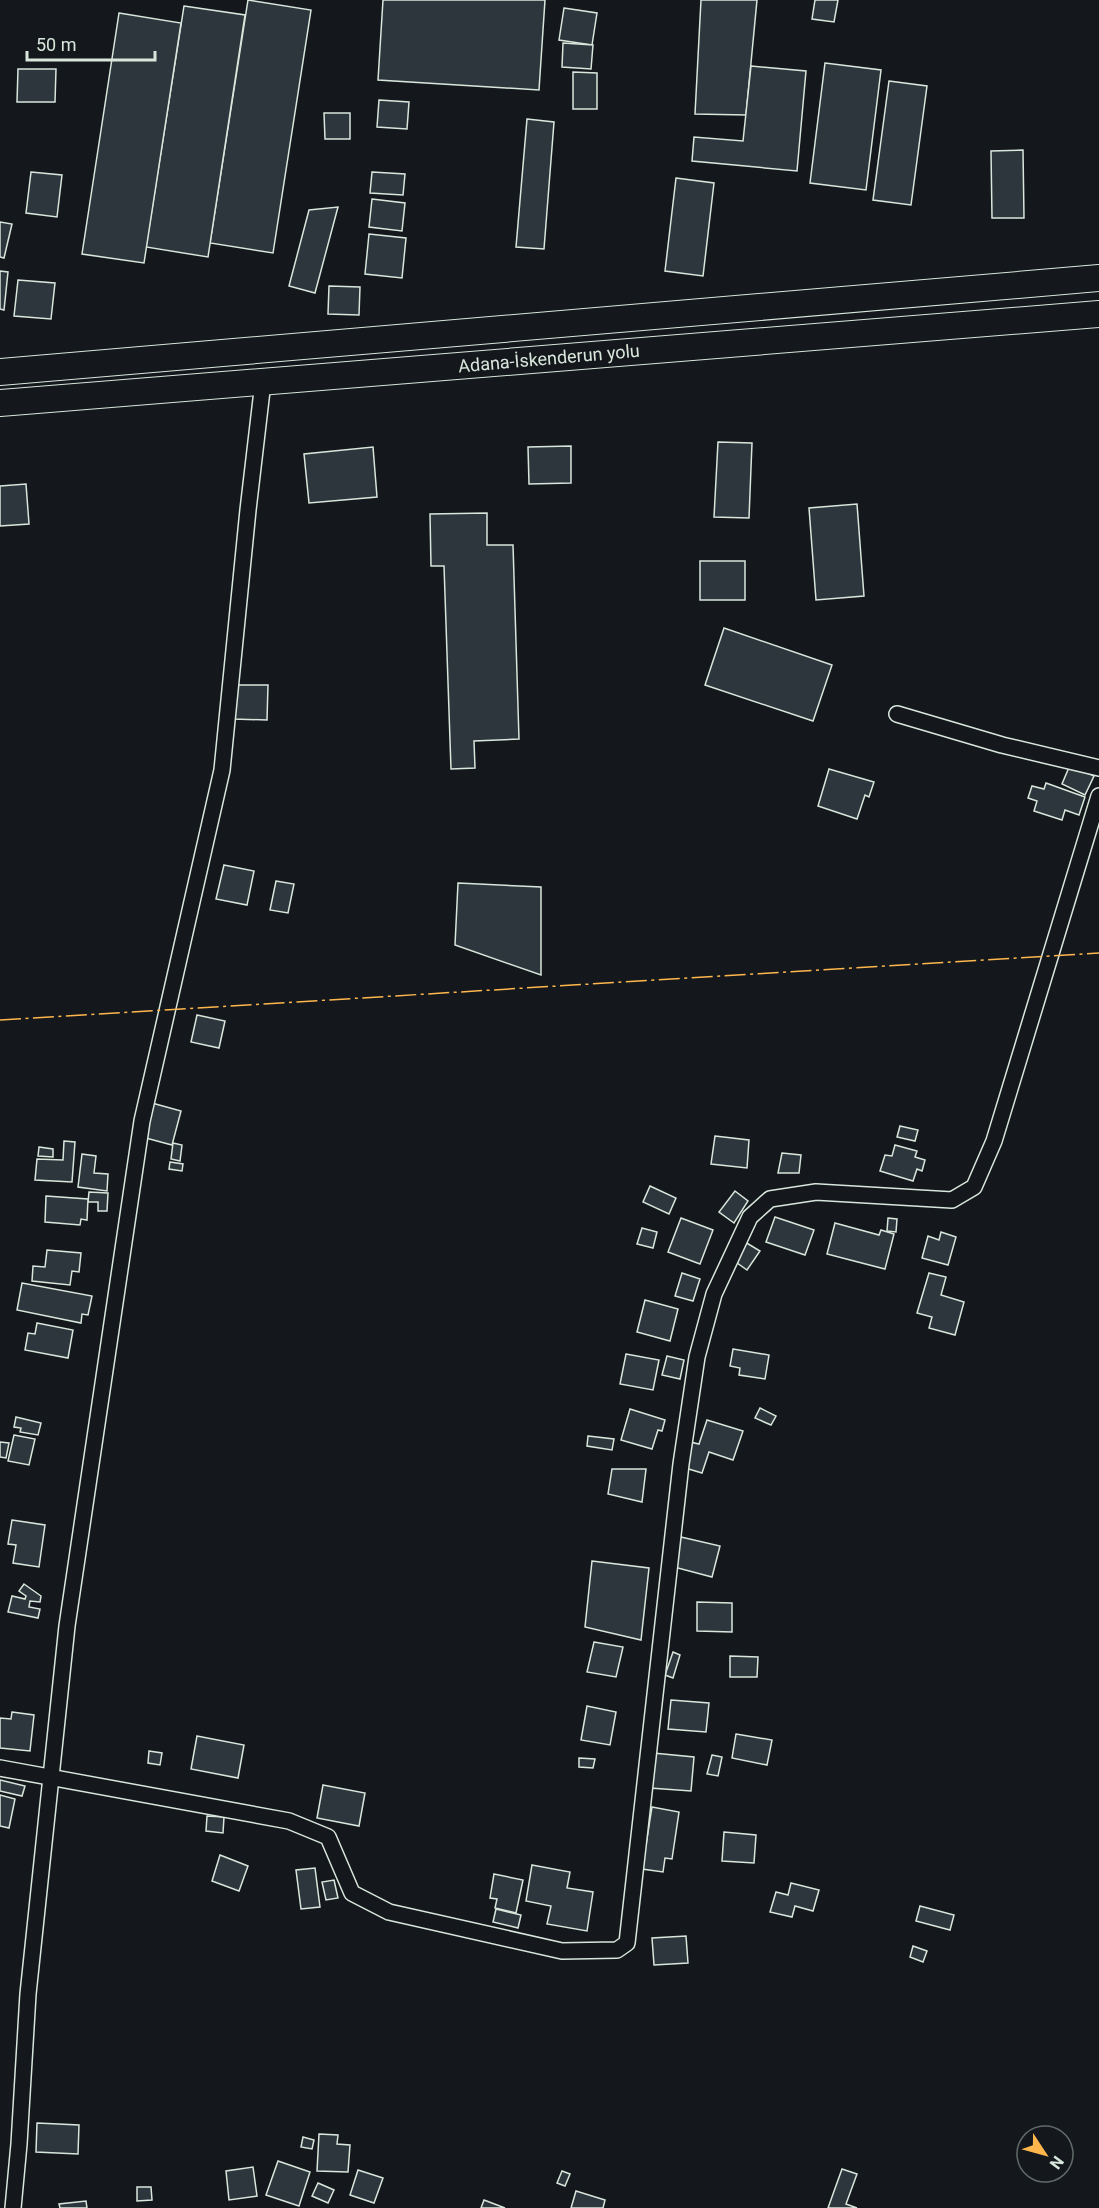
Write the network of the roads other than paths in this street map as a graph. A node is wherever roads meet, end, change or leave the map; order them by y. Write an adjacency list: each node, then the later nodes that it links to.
1 (1099, 278): 3 (highway)
2 (1099, 314): 4 (highway, Adana-İskenderun yolu)
3 (0, 372)
4 (263, 382): 5 (highway, Adana-İskenderun yolu); 10 (street)
5 (0, 403)
6 (897, 714): 7 (street)
7 (1099, 768)
8 (1099, 796): 10 (street)
9 (0, 1768): 10 (street)
10 (51, 1778): 11 (street)
11 (13, 2208)

